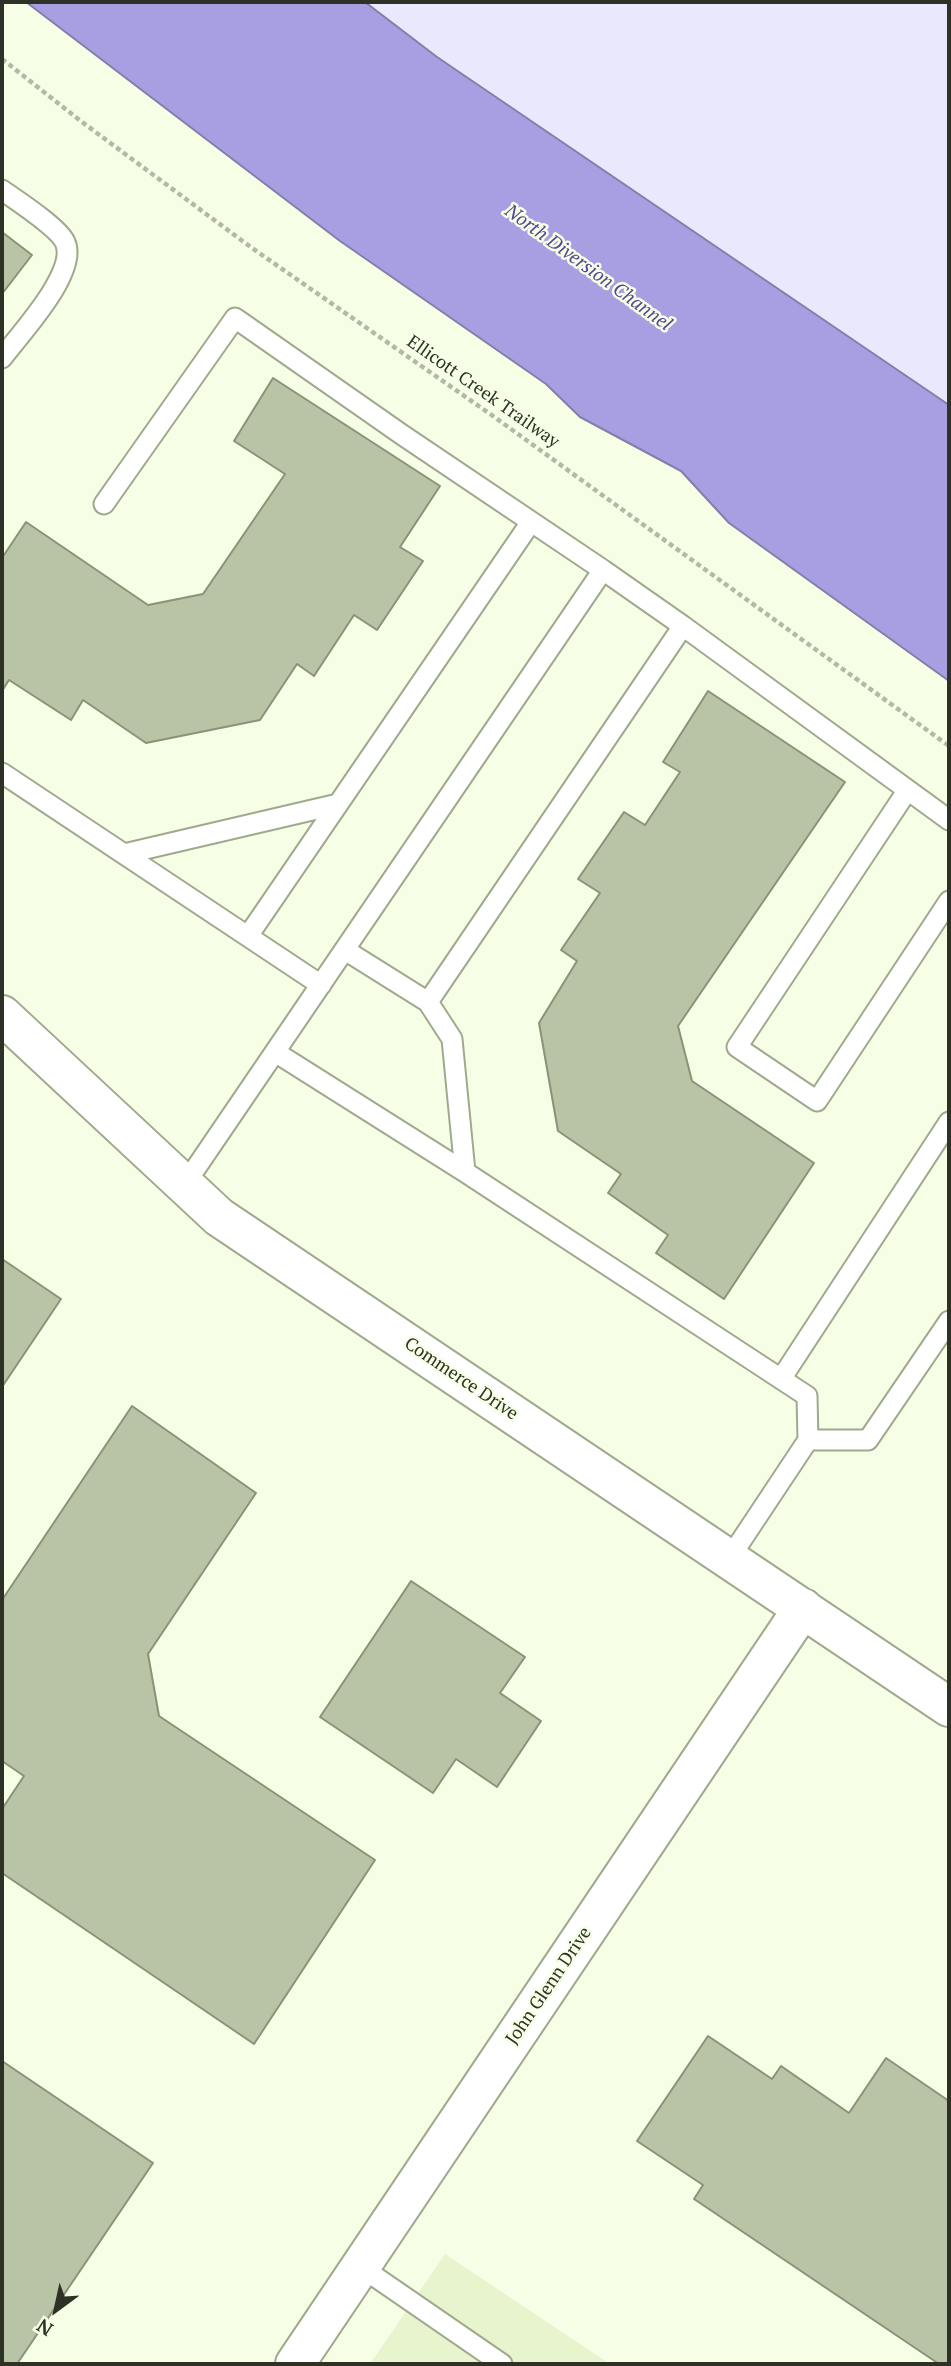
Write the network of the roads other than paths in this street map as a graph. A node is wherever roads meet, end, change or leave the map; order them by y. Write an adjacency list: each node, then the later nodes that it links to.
1 (2, 190): 2 (lane)
2 (2, 358)
3 (104, 504): 4 (lane)
4 (531, 522): 5 (lane); 9 (lane)
5 (603, 570): 6 (lane); 14 (lane)
6 (683, 626): 8 (lane); 16 (lane)
7 (2, 773): 11 (lane)
8 (907, 791): 10 (lane); 12 (lane)
9 (338, 804): 11 (lane); 13 (lane)
10 (949, 820)
11 (124, 854): 13 (lane)
12 (949, 901)
13 (248, 936): 15 (lane)
14 (345, 950): 15 (lane); 16 (lane)
15 (321, 985): 18 (lane)
16 (428, 1002): 20 (lane)
17 (2, 1014): 21 (street, Commerce Drive)
18 (275, 1052): 20 (lane); 21 (lane)
19 (949, 1122): 23 (lane)
20 (465, 1172): 23 (lane)
21 (184, 1184): 25 (street, Commerce Drive)
22 (949, 1321): 24 (lane)
23 (781, 1379): 24 (lane)
24 (808, 1440): 25 (lane)
25 (729, 1559): 26 (street, Commerce Drive)
26 (803, 1608): 27 (street, Commerce Drive); 28 (street, John Glenn Drive)
27 (949, 1707)
28 (360, 2267): 29 (lane); 30 (street, John Glenn Drive)
29 (492, 2362)
30 (295, 2364)

